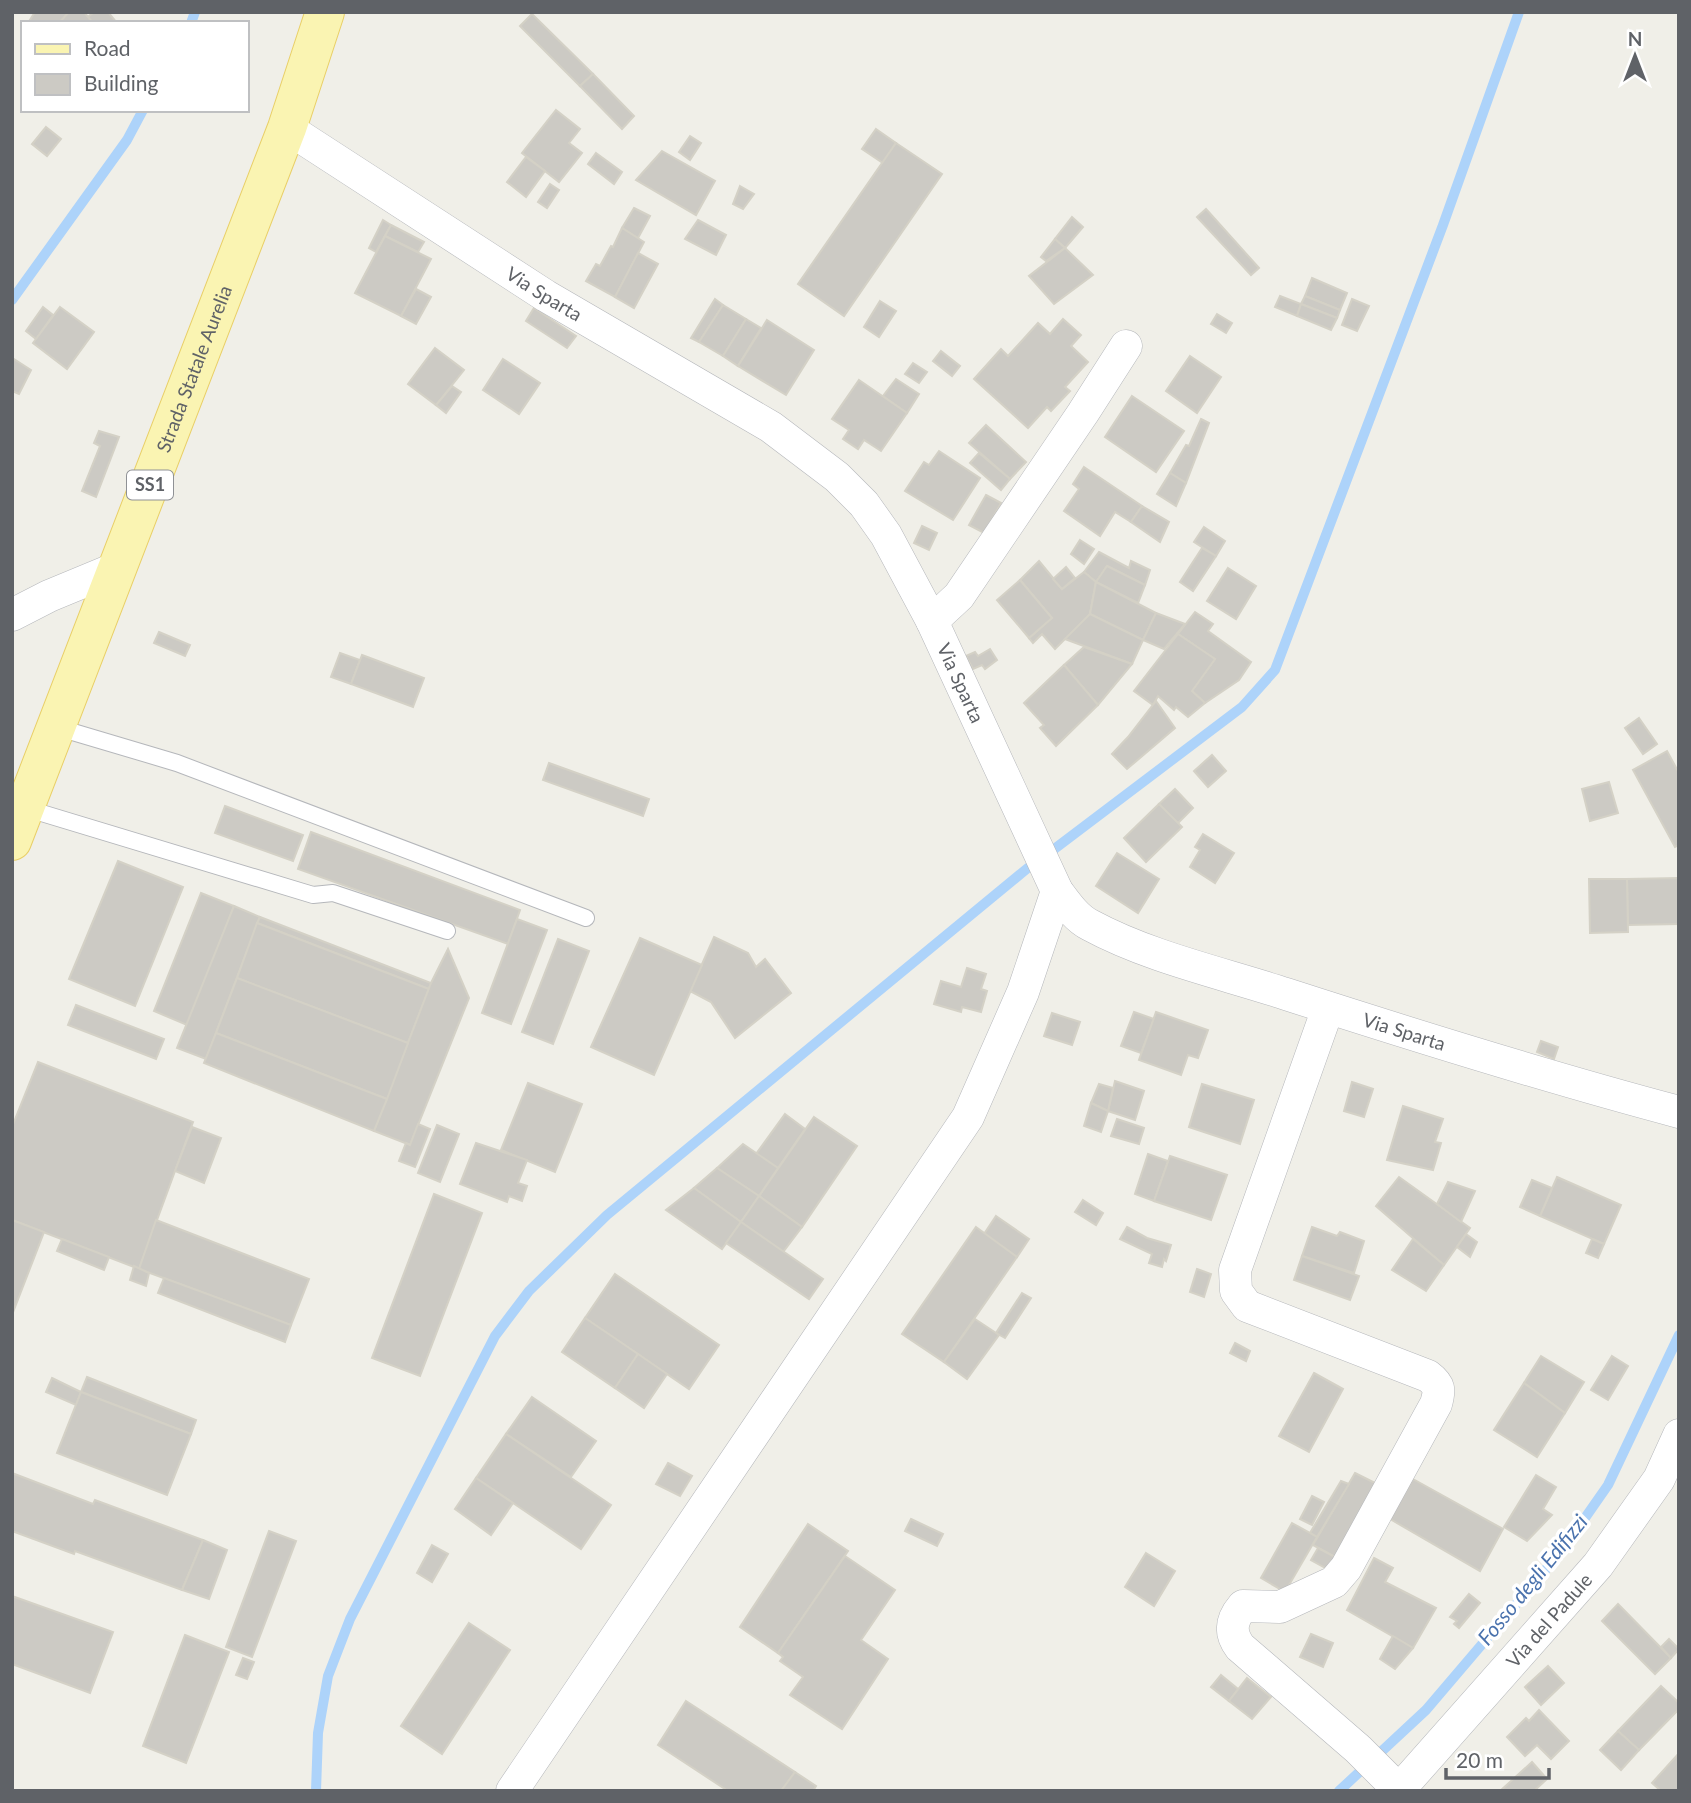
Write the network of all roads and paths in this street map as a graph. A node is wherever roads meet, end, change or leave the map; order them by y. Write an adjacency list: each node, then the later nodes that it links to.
1 (325, 12): 2 (main road, Strada Statale Aurelia / SS1)
2 (287, 128): 4 (main road, Strada Statale Aurelia / SS1); 6 (street, Via Sparta)
3 (1126, 346): 6 (street)
4 (119, 567): 5 (street); 7 (main road, Strada Statale Aurelia / SS1)
5 (12, 615)
6 (932, 621): 9 (street, Via Sparta)
7 (56, 727): 8 (main road, Strada Statale Aurelia / SS1); 10 (lane)
8 (19, 825): 11 (lane)
9 (1057, 891): 12 (street, Via Sparta); 16 (street)
10 (586, 918)
11 (447, 931)
12 (1328, 1008): 13 (street, Via Sparta); 15 (street)
13 (1679, 1112)
14 (1679, 1435): 15 (street, Via del Padule)
15 (1393, 1784)
16 (512, 1791)

